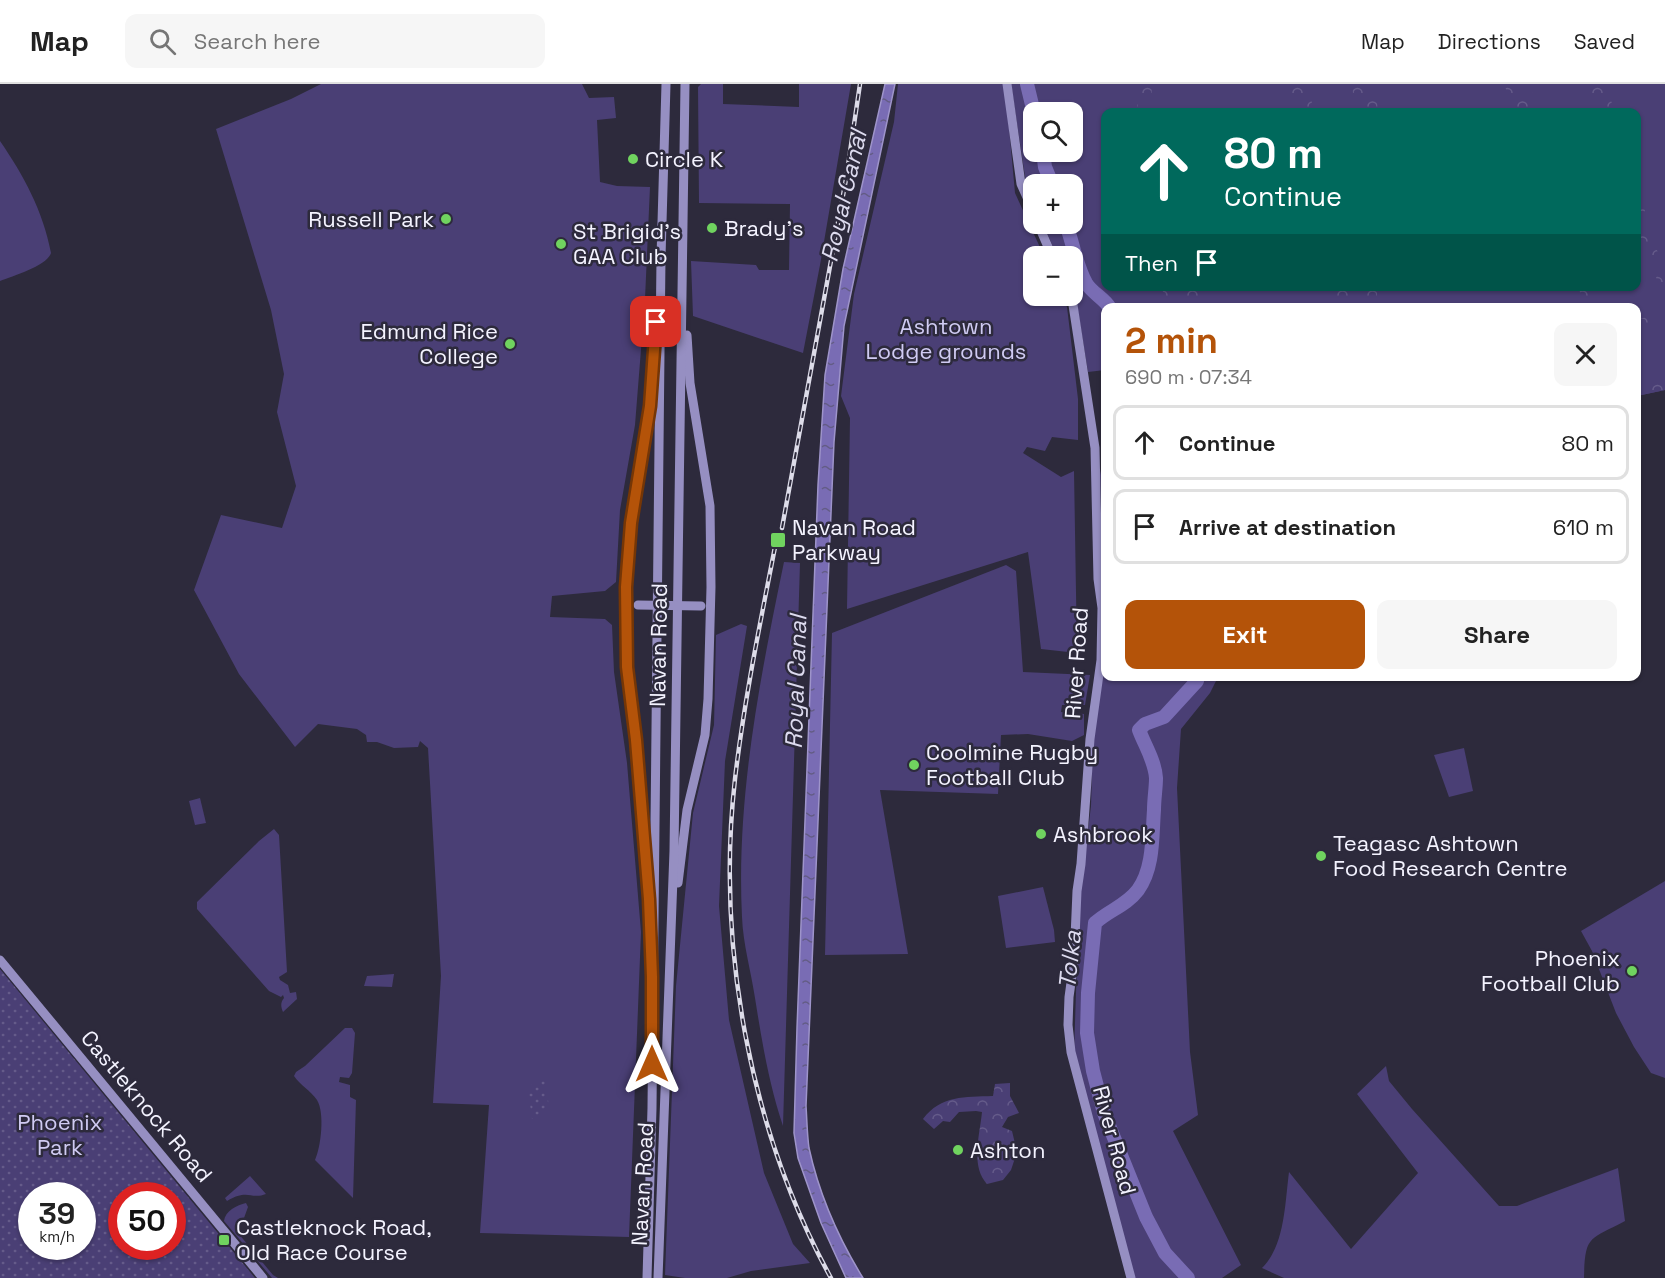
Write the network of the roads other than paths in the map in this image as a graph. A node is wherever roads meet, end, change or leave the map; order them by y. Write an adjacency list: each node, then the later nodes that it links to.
1 (666, 84): 7 (main road, Navan Road)
2 (685, 84): 5 (main road, Navan Road)
3 (694, 84): 5 (main road)
4 (1007, 84): 6 (main road)
5 (684, 98): 8 (main road, Navan Road)
6 (1023, 188)
7 (661, 257): 11 (main road); 15 (main road, Navan Road)
8 (682, 276): 12 (main road); 16 (main road, Navan Road)
9 (1073, 306): 10 (main road, River Road)
10 (1101, 602)
11 (626, 605): 12 (main road, bridge); 15 (main road)
12 (711, 606): 16 (main road)
13 (1101, 660): 20 (main road, River Road)
14 (0, 960): 17 (main road, Castleknock Road)
15 (652, 977): 18 (main road, Navan Road)
16 (669, 1002): 19 (main road, Navan Road)
17 (263, 1278)
18 (646, 1278)
19 (658, 1278)
20 (1131, 1278)

